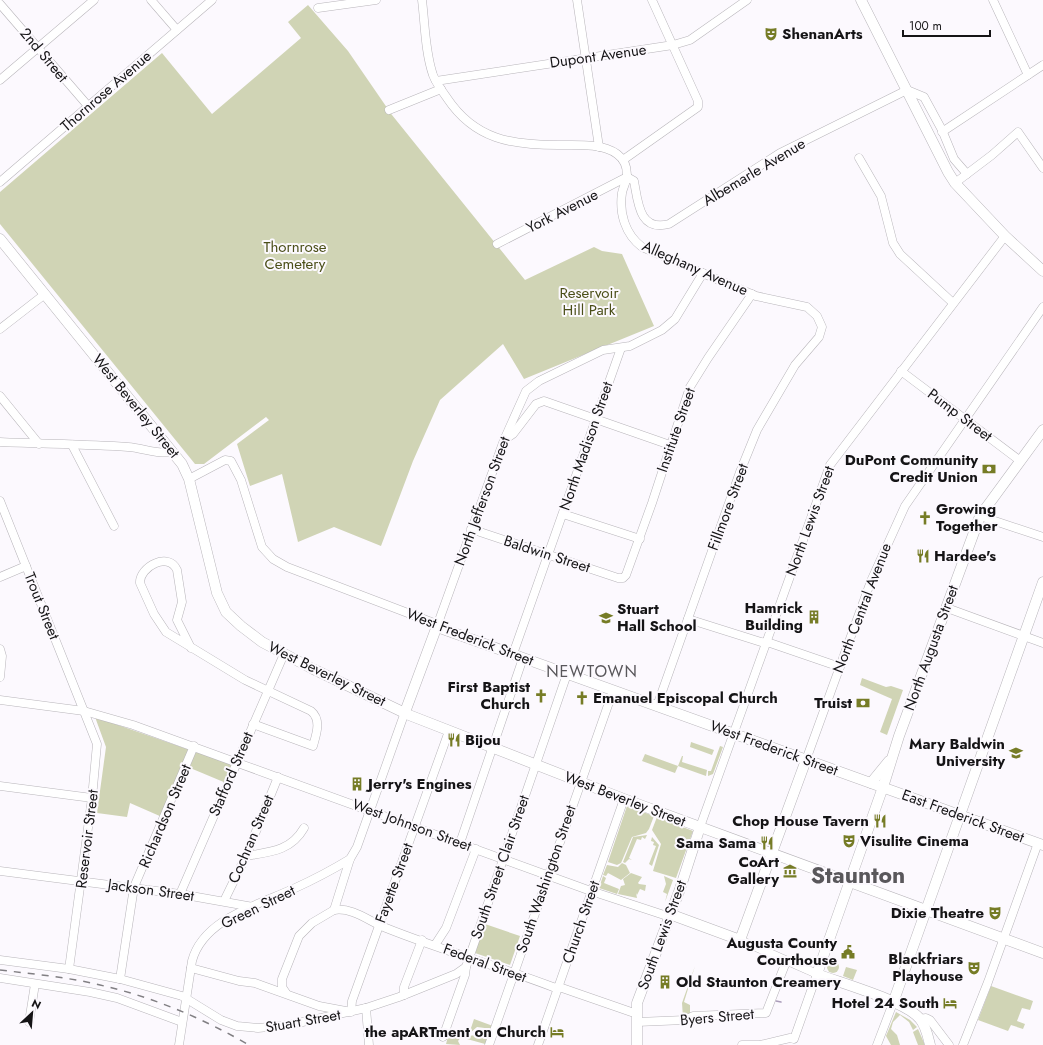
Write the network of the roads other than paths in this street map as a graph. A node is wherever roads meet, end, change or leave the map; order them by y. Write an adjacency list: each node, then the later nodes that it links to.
1 (94, 0): 15 (street)
2 (151, 0): 13 (street)
3 (212, 0): 13 (street, Thornrose Avenue)
4 (376, 0): 12 (street)
5 (422, 0): 20 (street)
6 (577, 0): 16 (street)
7 (652, 0): 14 (street)
8 (747, 0): 14 (street, Dupont Avenue)
9 (861, 0): 22 (main road)
10 (993, 0): 18 (street)
11 (0, 4): 15 (street, 2nd Street)
12 (318, 8)
13 (177, 30): 23 (street, Thornrose Avenue)
14 (673, 45): 16 (street, Dupont Avenue); 28 (street)
15 (38, 48): 19 (street); 23 (street, 2nd Street)
16 (586, 58): 20 (street, Dupont Avenue); 26 (street)
17 (1043, 64): 18 (street)
18 (1028, 75): 25 (street)
19 (0, 80)
20 (436, 81): 21 (street)
21 (441, 89): 24 (street); 26 (street)
22 (907, 90): 25 (street); 31 (street, Albemarle Avenue); 33 (main road)
23 (88, 107): 32 (street, Thornrose Avenue)
24 (390, 110)
25 (942, 132): 30 (street)
26 (599, 147): 28 (street)
27 (858, 158): 41 (street)
28 (623, 160): 31 (street, Alleghany Avenue)
29 (1043, 168): 30 (street)
30 (967, 174): 33 (street)
31 (627, 177): 36 (street, York Avenue); 38 (street, Alleghany Avenue)
32 (0, 182)
33 (955, 183): 34 (main road)
34 (1006, 236): 37 (main road); 41 (street, North Lewis Street)
35 (0, 239): 39 (main road, West Beverley Street)
36 (497, 244)
37 (1043, 271)
38 (703, 273): 40 (street, Alleghany Avenue); 45 (street)
39 (44, 294): 44 (street); 56 (main road, West Beverley Street)
40 (752, 294): 43 (street, Alleghany Avenue); 55 (street, Institute Street)
41 (953, 303): 46 (street, North Lewis Street)
42 (1043, 307): 49 (street, North Central Avenue)
43 (820, 320): 72 (street, Fillmore Street)
44 (0, 330)
45 (621, 348): 48 (street, North Madison Street); 51 (street, North Jefferson Street)
46 (902, 371): 49 (street, Pump Street); 75 (street, North Lewis Street)
47 (0, 396): 53 (street)
48 (596, 419): 51 (street); 55 (street); 60 (street, North Madison Street)
49 (965, 419): 57 (street, Pump Street); 82 (street, North Central Avenue)
50 (1043, 430): 57 (main road, North Augusta Street)
51 (504, 440): 63 (street, North Jefferson Street)
52 (0, 442): 53 (street)
53 (39, 444): 54 (street)
54 (72, 445): 56 (street); 62 (street)
55 (670, 445): 65 (street, Institute Street)
56 (173, 452): 58 (main road, West Beverley Street)
57 (1019, 460): 61 (main road, North Augusta Street)
58 (189, 479): 73 (street, West Frederick Street); 79 (main road, West Beverley Street)
59 (0, 501): 67 (street, Trout Street)
60 (563, 514): 65 (street); 66 (street, North Madison Street)
61 (980, 516): 64 (street); 71 (main road, North Augusta Street)
62 (114, 526)
63 (471, 529): 66 (street, Baldwin Street); 73 (street, North Jefferson Street)
64 (1043, 538)
65 (640, 539): 69 (street, Institute Street)
66 (549, 554): 69 (street, Baldwin Street); 80 (street, North Madison Street)
67 (26, 566): 68 (street); 89 (street, Trout Street)
68 (0, 577)
69 (623, 578)
70 (1043, 582): 74 (main road)
71 (947, 608): 74 (street); 97 (main road, North Augusta Street)
72 (688, 619): 75 (street); 88 (street, Fillmore Street)
73 (437, 626): 80 (main road, West Frederick Street); 90 (main road, North Jefferson Street)
74 (1024, 636): 76 (street); 108 (main road)
75 (766, 642): 82 (street); 93 (street, North Lewis Street)
76 (1043, 642)
77 (191, 648): 77 (street); 85 (street)
78 (0, 650): 84 (street)
79 (284, 654): 85 (street, Stafford Street); 90 (main road, West Beverley Street)
80 (513, 654): 81 (main road, West Frederick Street)
81 (524, 658): 83 (main road, West Frederick Street); 95 (street)
82 (840, 667): 96 (street, North Central Avenue)
83 (567, 674): 86 (main road, West Frederick Street); 99 (street, South Street Clair Street)
84 (0, 677)
85 (267, 690): 91 (street, Stafford Street); 91 (street)
86 (613, 691): 88 (main road, West Frederick Street); 101 (street, South Washington Street)
87 (0, 700): 89 (street, West Johnson Street)
88 (657, 706): 93 (main road, West Frederick Street)
89 (84, 711): 94 (street, West Johnson Street); 105 (street, Reservoir Street)
90 (404, 712): 92 (main road, West Beverley Street); 107 (street)
91 (253, 724): 98 (street, Stafford Street)
92 (449, 731): 95 (main road, West Beverley Street); 109 (street, Fayette Street)
93 (733, 734): 96 (main road, West Frederick Street); 110 (street, North Lewis Street)
94 (194, 746): 98 (street, West Johnson Street); 123 (street, Richardson Street)
95 (492, 748): 99 (main road, West Beverley Street); 112 (street)
96 (806, 760): 102 (main road, West Frederick Street); 115 (main road, North Central Avenue)
97 (891, 760): 102 (main road); 104 (main road, North Augusta Street)
98 (236, 762): 100 (street, West Johnson Street); 125 (street, Stafford Street)
99 (536, 765): 101 (main road, West Beverley Street); 117 (street, South Street Clair Street)
100 (278, 777): 107 (street, West Johnson Street); 116 (street, Cochran Street)
101 (580, 782): 106 (main road, West Beverley Street); 120 (street, South Washington Street)
102 (871, 783): 104 (main road, West Frederick Street)
103 (0, 786): 105 (street)
104 (883, 787): 108 (main road, East Frederick Street); 122 (main road, North Augusta Street)
105 (92, 798): 121 (street, Reservoir Street)
106 (624, 799): 110 (main road, West Beverley Street); 124 (street, Church Street)
107 (370, 810): 109 (street, West Johnson Street); 118 (street)
108 (960, 815): 113 (main road, East Frederick Street); 129 (main road)
109 (415, 826): 112 (street, West Johnson Street); 131 (street, Fayette Street)
110 (700, 827): 115 (main road, West Beverley Street); 130 (main road, South Lewis Street)
111 (304, 828): 116 (street)
112 (460, 843): 114 (street, West Johnson Street)
113 (1040, 844): 132 (street)
114 (476, 849): 117 (street, West Johnson Street); 135 (street)
115 (773, 853): 122 (main road, West Beverley Street); 134 (main road, North Central Avenue)
116 (246, 856): 126 (street, Cochran Street)
117 (502, 858): 120 (street, West Johnson Street); 137 (street, South Street Clair Street)
118 (350, 859): 127 (street, Green Street); 128 (street)
119 (0, 871): 121 (street, Jackson Street)
120 (547, 875): 124 (street, West Johnson Street); 143 (street, South Washington Street)
121 (81, 881): 123 (street, Jackson Street); 142 (street, Reservoir Street)
122 (850, 882): 129 (main road, West Beverley Street); 144 (main road, North Augusta Street)
123 (134, 888): 125 (street, Jackson Street); 146 (street, Richardson Street)
124 (592, 891): 130 (street, West Johnson Street); 148 (street, Church Street)
125 (180, 894): 126 (street, Jackson Street)
126 (224, 901): 127 (street, Jackson Street)
127 (253, 907): 141 (street, Green Street)
128 (334, 910): 131 (street, Federal Street); 149 (street)
129 (926, 910): 132 (main road, West Beverley Street); 152 (main road)
130 (670, 915): 134 (main road, West Johnson Street); 155 (main road, South Lewis Street)
131 (379, 924): 133 (street, Federal Street); 154 (street, Fayette Street)
132 (1003, 938): 136 (main road, West Beverley Street); 169 (street)
133 (422, 940): 135 (street, Federal Street); 150 (street)
134 (740, 940): 139 (street, West Johnson Street)
135 (435, 945): 137 (street, Federal Street)
136 (1043, 953)
137 (469, 958): 140 (street, South Street Clair Street); 143 (street, Federal Street)
138 (0, 960): 142 (street, Stuart Street)
139 (786, 962): 144 (street, West Johnson Street); 155 (street, Byers Street)
140 (466, 967): 150 (street, Stuart Street); 159 (street, South Street Clair Street)
141 (191, 968): 149 (street); 151 (street, Green Street)
142 (69, 969): 146 (street, Stuart Street)
143 (513, 973): 148 (street, Federal Street); 162 (street, South Washington Street)
144 (817, 974): 152 (main road); 165 (street)
145 (0, 978): 147 (street)
146 (120, 979): 151 (street, Stuart Street)
147 (35, 984): 157 (street); 158 (street)
148 (558, 988): 155 (street, Federal Street); 163 (street, Church Street)
149 (286, 993): 154 (street)
150 (404, 995): 153 (street, Stuart Street)
151 (186, 1000): 154 (street, Stuart Street); 158 (street, Green Street)
152 (893, 1003): 156 (main road); 166 (street)
153 (366, 1008): 154 (street, Stuart Street); 161 (street)
154 (351, 1012)
155 (637, 1018): 164 (main road, South Lewis Street)
156 (920, 1019): 167 (main road); 168 (street)
157 (29, 1022)
158 (182, 1022): 160 (street, Green Street)
159 (442, 1038)
160 (179, 1045)
161 (369, 1045)
162 (489, 1045)
163 (538, 1045)
164 (637, 1045)
165 (742, 1045)
166 (877, 1045)
167 (930, 1045)
168 (949, 1045)
169 (963, 1045)

